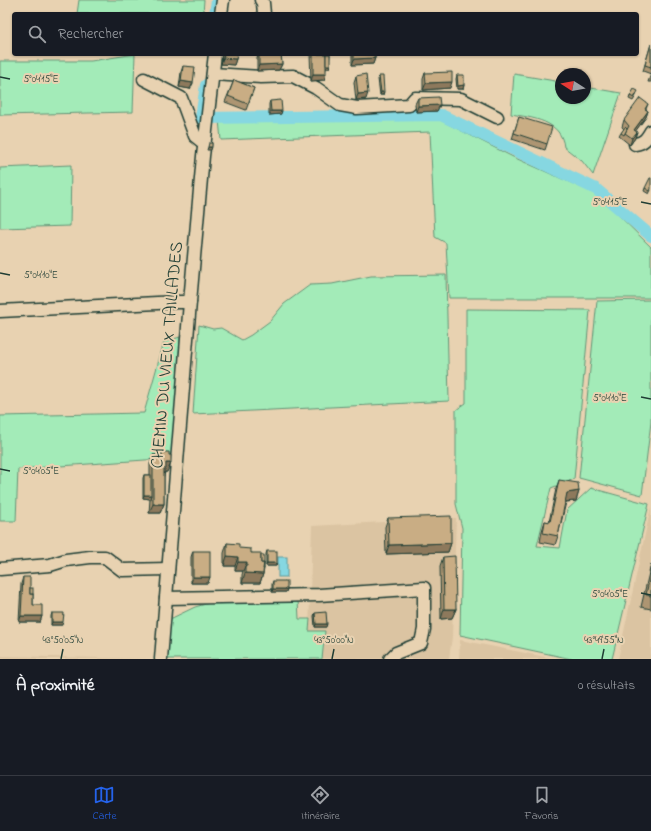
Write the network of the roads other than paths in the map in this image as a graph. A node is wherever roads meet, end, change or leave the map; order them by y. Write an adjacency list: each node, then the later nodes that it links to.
1 (223, 0): 3 (street)
2 (261, 0): 4 (street)
3 (221, 12)
4 (264, 12)
5 (215, 56): 6 (street, CHEMIN DU VIEUX TAILLADES)
6 (213, 74): 8 (street); 10 (street, CHEMIN DU VIEUX TAILLADES)
7 (144, 79): 10 (street)
8 (497, 117)
9 (651, 130): 11 (street)
10 (204, 144): 12 (street, CHEMIN DU VIEUX TAILLADES)
11 (635, 144)
12 (190, 302): 13 (street); 15 (street, CHEMIN DU VIEUX TAILLADES)
13 (0, 311)
14 (0, 569): 15 (street)
15 (168, 569): 16 (street, CHEMIN DU VIEUX TAILLADES)
16 (166, 598): 17 (street, CHEMIN DU VIEUX TAILLADES); 18 (street)
17 (161, 659)
18 (390, 659)

